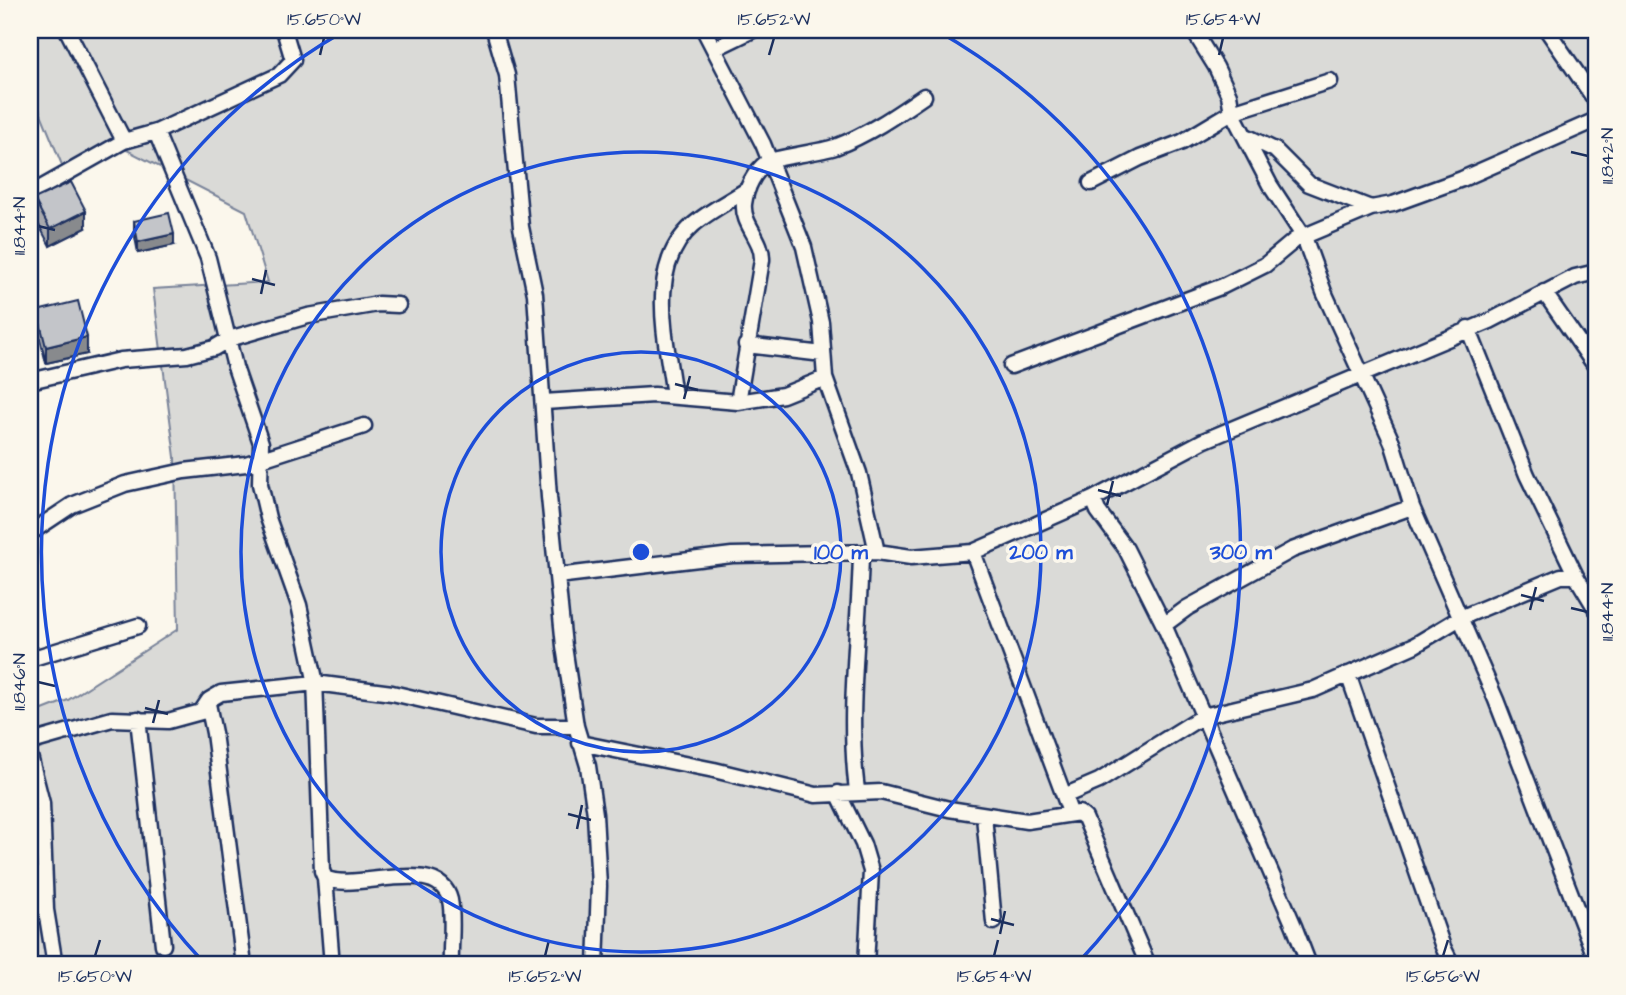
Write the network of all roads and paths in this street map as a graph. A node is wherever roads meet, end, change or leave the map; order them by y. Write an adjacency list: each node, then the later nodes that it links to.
1 (67, 30): 16 (street)
2 (284, 30): 14 (street)
3 (494, 30): 36 (street)
4 (704, 30): 8 (street)
5 (753, 30): 8 (street)
6 (1193, 30): 12 (street)
7 (1547, 30): 11 (street)
8 (715, 49): 17 (street)
9 (1330, 81): 12 (street)
10 (924, 96): 17 (street)
11 (1596, 101)
12 (1232, 112): 15 (street); 18 (street)
13 (1596, 120): 21 (street)
14 (156, 132): 16 (street); 27 (street)
15 (1246, 136): 21 (street); 22 (street)
16 (124, 141): 20 (street)
17 (769, 160): 19 (street); 29 (street)
18 (1091, 183)
19 (748, 189): 28 (street); 35 (street)
20 (30, 194)
21 (1371, 208): 22 (street)
22 (1304, 237): 30 (street); 32 (street)
23 (1596, 272): 24 (street)
24 (1544, 292): 26 (street); 31 (street)
25 (398, 305): 27 (street)
26 (1468, 328): 32 (street); 47 (street)
27 (229, 339): 34 (street); 39 (street)
28 (746, 345): 29 (street); 37 (street)
29 (823, 354): 33 (street)
30 (1011, 366)
31 (1596, 367)
32 (1361, 375): 40 (street); 41 (street)
33 (825, 378): 37 (street); 43 (street)
34 (30, 381)
35 (674, 396): 36 (street); 37 (street)
36 (544, 402): 46 (street)
37 (738, 402)
38 (364, 426): 39 (street)
39 (261, 458): 42 (street); 54 (street)
40 (1093, 499): 44 (street); 50 (street)
41 (1412, 507): 49 (street); 50 (street)
42 (30, 533)
43 (877, 552): 44 (street); 45 (street)
44 (973, 552): 64 (street)
45 (861, 555): 46 (street); 62 (street)
46 (557, 576): 58 (street)
47 (1576, 576): 48 (street); 49 (street)
48 (1596, 609)
49 (1460, 618): 53 (street); 70 (street)
50 (1164, 625): 56 (street)
51 (138, 626): 52 (street)
52 (30, 659)
53 (1348, 674): 56 (street); 79 (street)
54 (316, 683): 55 (street); 58 (street); 67 (street)
55 (208, 704): 57 (street); 72 (street)
56 (1203, 716): 64 (street); 78 (street)
57 (138, 719): 60 (street); 69 (street)
58 (576, 726): 59 (street)
59 (580, 743): 63 (street); 75 (street)
60 (30, 746)
61 (30, 756): 71 (street)
62 (858, 791): 63 (street); 66 (street)
63 (838, 793): 76 (street)
64 (1064, 796): 65 (street)
65 (1070, 812): 66 (street); 77 (street)
66 (984, 816): 68 (street)
67 (325, 878): 73 (street); 74 (street)
68 (993, 922)
69 (163, 945)
70 (1596, 959)
71 (55, 965)
72 (244, 965)
73 (332, 965)
74 (451, 965)
75 (596, 965)
76 (866, 965)
77 (1148, 965)
78 (1309, 965)
79 (1452, 965)

